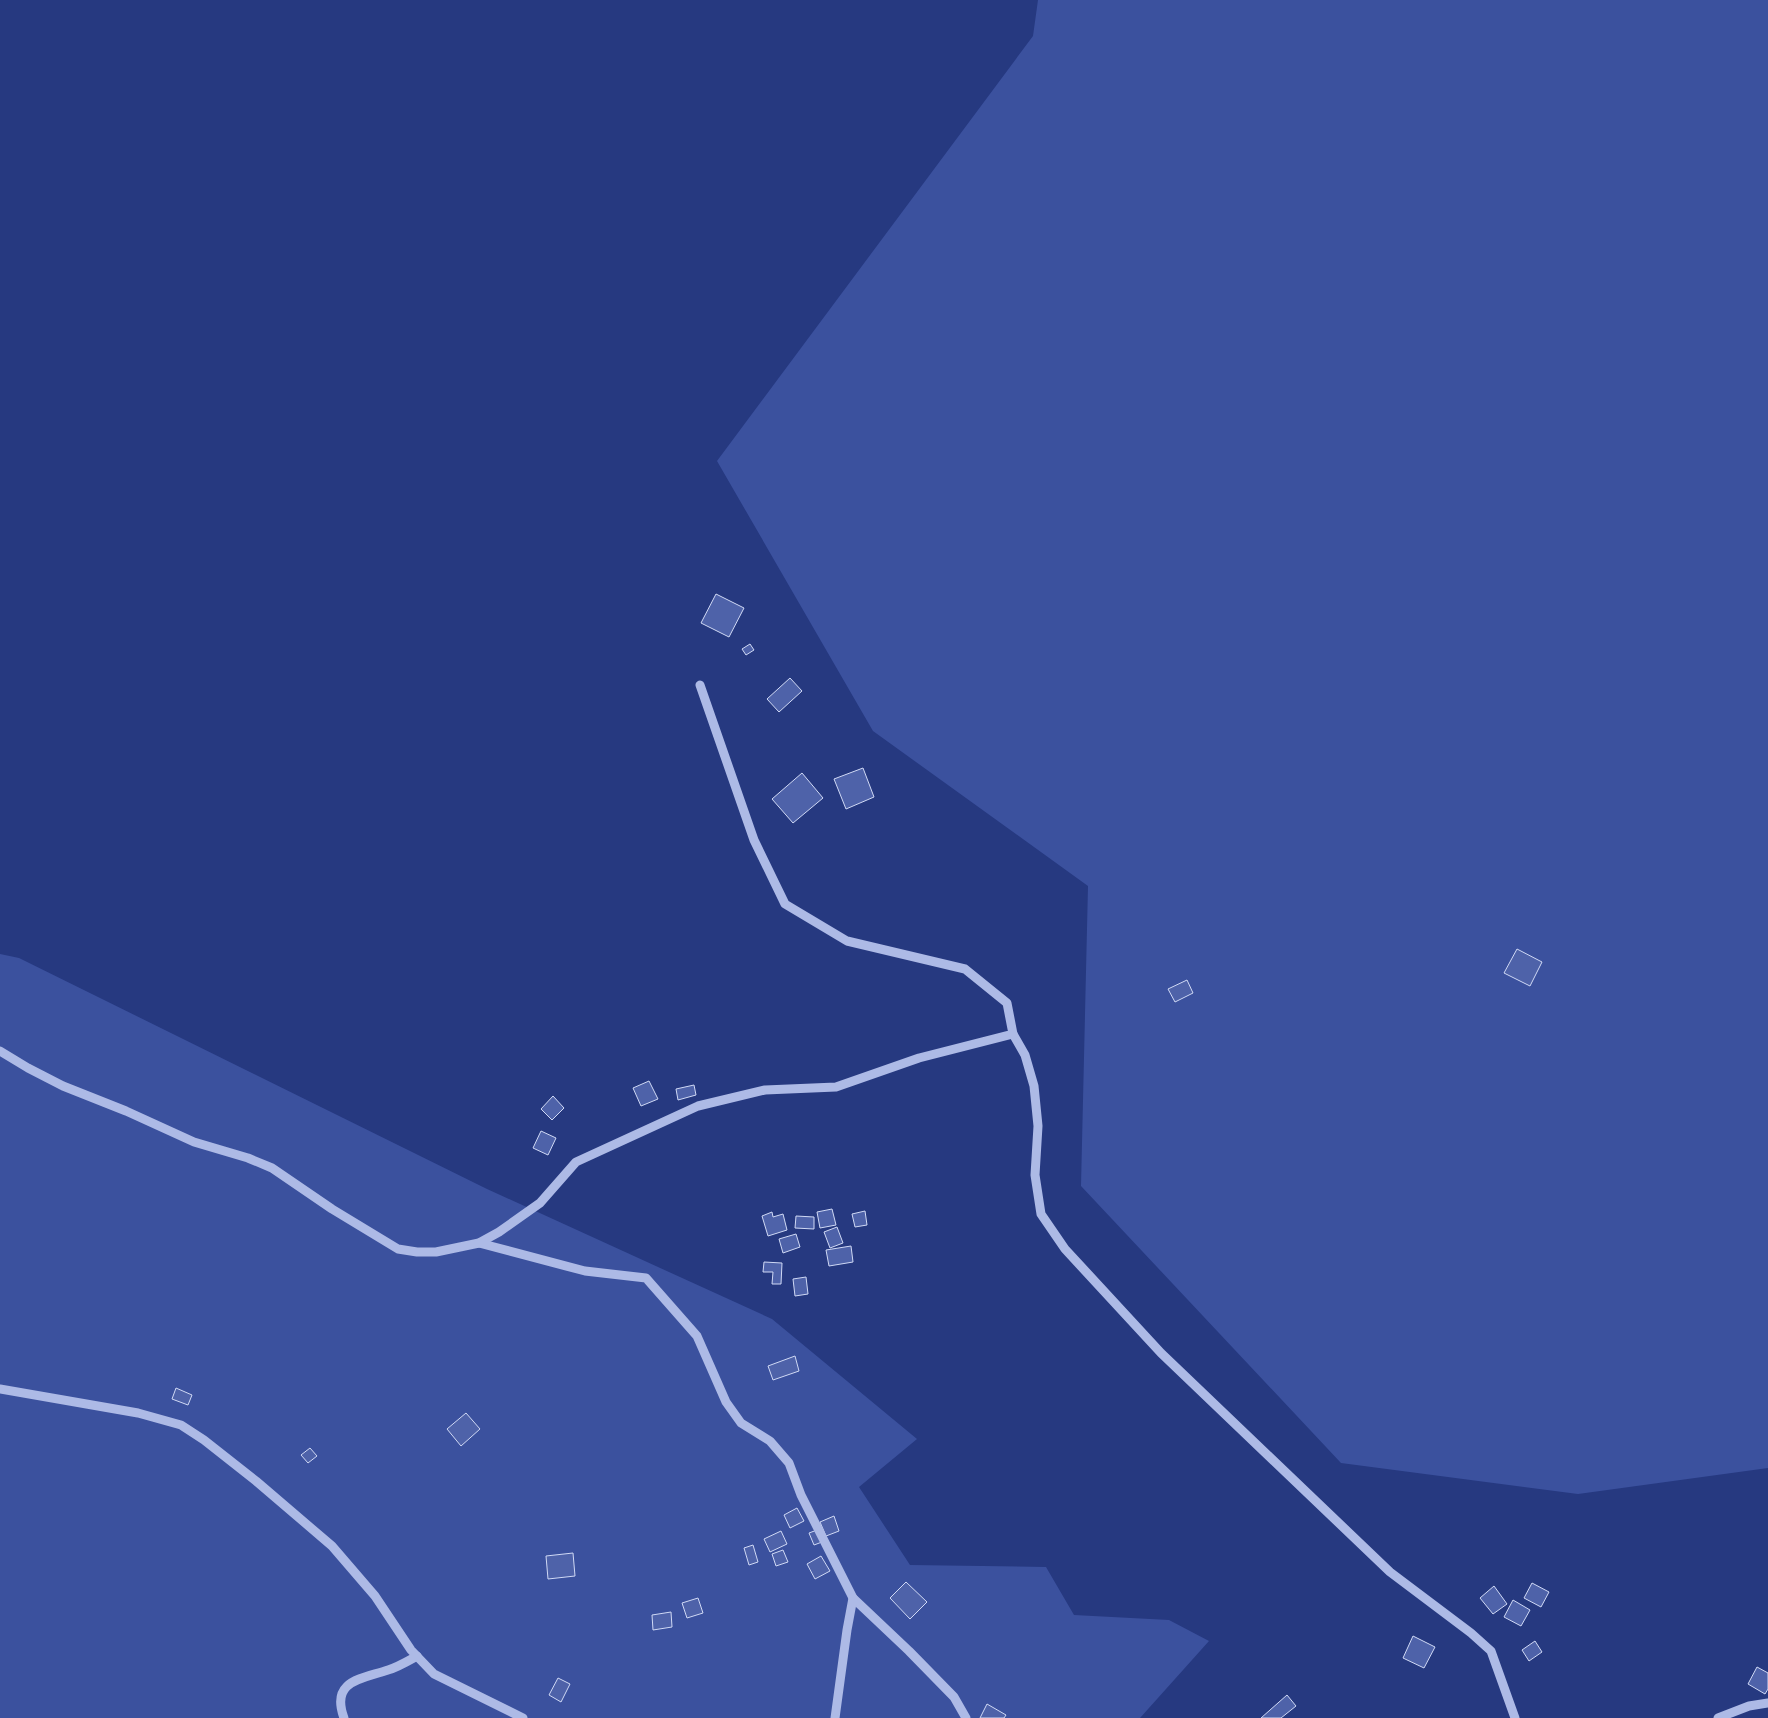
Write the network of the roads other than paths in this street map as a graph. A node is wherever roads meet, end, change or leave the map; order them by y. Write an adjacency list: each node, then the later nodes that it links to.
1 (700, 684): 2 (street)
2 (1014, 1034): 4 (street); 13 (street)
3 (0, 1051): 4 (street)
4 (479, 1243): 6 (street)
5 (0, 1390): 7 (street)
6 (853, 1598): 11 (street); 12 (street)
7 (417, 1656): 9 (street); 10 (street)
8 (1768, 1703): 14 (street)
9 (344, 1718)
10 (523, 1718)
11 (835, 1718)
12 (966, 1718)
13 (1515, 1718)
14 (1718, 1718)

